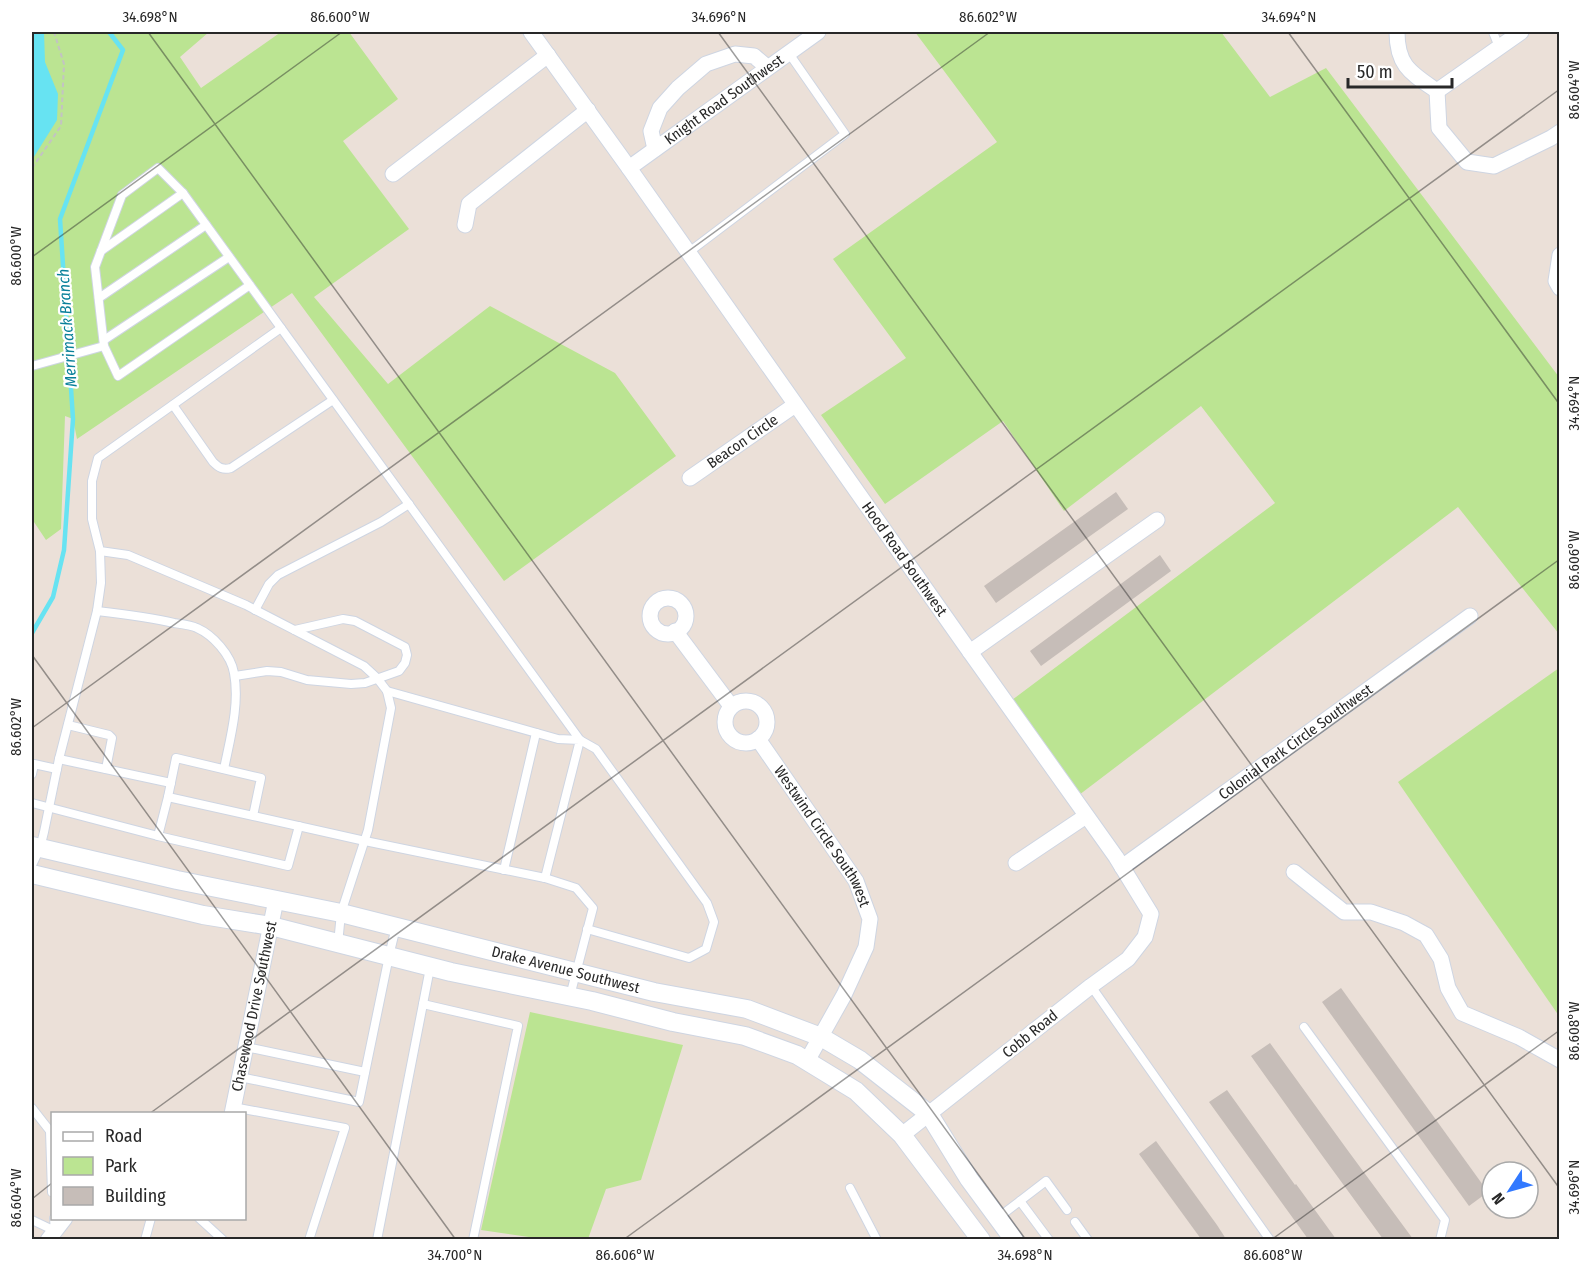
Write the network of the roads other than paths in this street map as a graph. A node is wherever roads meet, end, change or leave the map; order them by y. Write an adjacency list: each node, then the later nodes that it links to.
1 (531, 32): 8 (street)
2 (818, 32): 7 (street, Knight Road Southwest)
3 (1396, 32): 10 (street)
4 (1493, 32): 6 (lane)
5 (1521, 32): 6 (street)
6 (1499, 47): 10 (street)
7 (788, 52): 9 (street, Knight Road Southwest); 20 (lane)
8 (548, 55): 11 (street); 15 (street)
9 (767, 67): 13 (street, Knight Road Southwest); 13 (street)
10 (1437, 91): 12 (street)
11 (588, 110): 14 (street, Hood Road Southwest); 18 (street)
12 (1560, 132)
13 (654, 149): 14 (street, Knight Road Southwest)
14 (630, 168): 20 (street, Hood Road Southwest)
15 (393, 174)
16 (183, 193): 17 (lane); 19 (lane); 19 (lane)
17 (206, 225): 22 (lane); 25 (lane)
18 (465, 225)
19 (101, 251): 25 (lane)
20 (689, 252): 31 (street, Hood Road Southwest)
21 (1560, 255): 24 (street)
22 (229, 257): 23 (lane); 27 (lane)
23 (250, 285): 26 (lane); 27 (lane)
24 (1560, 288)
25 (99, 298): 27 (lane)
26 (281, 328): 29 (lane); 30 (lane)
27 (104, 343): 28 (lane)
28 (33, 366)
29 (333, 400): 30 (lane); 33 (lane)
30 (173, 405): 35 (lane)
31 (795, 405): 32 (street, Beacon Circle); 41 (street, Hood Road Southwest)
32 (690, 477)
33 (409, 504): 36 (lane); 49 (lane)
34 (1157, 520): 41 (street)
35 (100, 551): 36 (lane); 37 (lane)
36 (255, 609): 39 (lane)
37 (97, 611): 42 (lane); 46 (lane)
38 (1470, 616): 67 (street, Colonial Park Circle Southwest)
39 (295, 630): 43 (lane); 43 (lane)
40 (675, 631): 45 (street)
41 (970, 652): 60 (street, Hood Road Southwest)
42 (234, 676): 43 (lane); 53 (lane)
43 (377, 678): 44 (lane)
44 (387, 691): 47 (lane); 63 (lane)
45 (731, 706): 48 (street); 48 (street)
46 (68, 725): 50 (lane); 52 (lane)
47 (537, 734): 49 (lane); 68 (lane)
48 (758, 739): 86 (street, Westwind Circle Southwest)
49 (580, 740): 71 (lane); 76 (lane)
50 (59, 759): 51 (lane); 52 (lane)
51 (57, 769): 54 (lane); 58 (lane)
52 (106, 769): 55 (lane)
53 (224, 769): 55 (lane); 59 (lane)
54 (32, 774)
55 (171, 783): 56 (lane)
56 (168, 797): 59 (lane); 62 (lane)
57 (32, 803): 58 (lane)
58 (50, 808): 62 (lane); 64 (lane)
59 (253, 816): 61 (lane)
60 (1086, 816): 65 (street); 67 (street, Hood Road Southwest)
61 (299, 826): 62 (lane); 63 (lane)
62 (158, 836)
63 (365, 841): 68 (lane); 73 (lane)
64 (36, 847): 66 (lane); 72 (street, Drake Avenue Southwest)
65 (1016, 863)
66 (32, 865)
67 (1122, 867): 78 (street, Hood Road Southwest)
68 (504, 870): 71 (lane)
69 (1294, 872): 88 (street)
70 (32, 874): 74 (street, Drake Avenue Southwest)
71 (545, 878): 76 (lane)
72 (276, 900): 73 (street, Drake Avenue Southwest); 74 (street, Chasewood Drive Southwest)
73 (341, 913): 75 (street, Drake Avenue Southwest); 77 (lane)
74 (271, 926): 77 (street, Drake Avenue Southwest); 87 (street, Chasewood Drive Southwest)
75 (396, 927): 79 (lane); 81 (street, Drake Avenue Southwest)
76 (587, 929): 81 (lane)
77 (338, 944): 79 (street, Drake Avenue Southwest)
78 (1131, 955): 82 (street, Cobb Road)
79 (389, 956): 80 (street, Drake Avenue Southwest); 90 (lane)
80 (430, 967): 83 (street, Drake Avenue Southwest); 84 (lane)
81 (576, 972): 83 (lane); 86 (street, Drake Avenue Southwest)
82 (1090, 986): 95 (street, Cobb Road); 118 (lane)
83 (570, 996): 89 (street, Drake Avenue Southwest)
84 (423, 1004): 111 (lane); 112 (lane)
85 (1304, 1027): 119 (lane)
86 (821, 1037): 89 (street, Westwind Circle Southwest); 95 (street, Drake Avenue Southwest)
87 (246, 1047): 90 (lane); 91 (street, Chasewood Drive Southwest)
88 (1560, 1060)
89 (807, 1062): 96 (street, Drake Avenue Southwest)
90 (365, 1072): 91 (lane)
91 (240, 1077): 93 (street, Chasewood Drive Southwest)
92 (32, 1108): 97 (lane)
93 (233, 1110)
94 (246, 1112): 110 (lane)
95 (929, 1114): 96 (street, Cobb Road); 101 (street, Drake Avenue Southwest)
96 (902, 1135): 114 (street, Drake Avenue Southwest)
97 (51, 1162)
98 (850, 1188): 113 (lane)
99 (1020, 1201): 100 (lane); 101 (lane); 116 (lane)
100 (1067, 1210)
101 (998, 1218): 115 (street, Drake Avenue Southwest)
102 (32, 1220): 107 (lane)
103 (64, 1220): 107 (street)
104 (151, 1220): 108 (lane)
105 (201, 1220): 109 (lane)
106 (1076, 1222): 117 (lane)
107 (52, 1230)
108 (146, 1239)
109 (223, 1239)
110 (309, 1239)
111 (377, 1239)
112 (473, 1239)
113 (877, 1239)
114 (981, 1239)
115 (1014, 1239)
116 (1049, 1239)
117 (1088, 1239)
118 (1270, 1239)
119 (1440, 1239)

